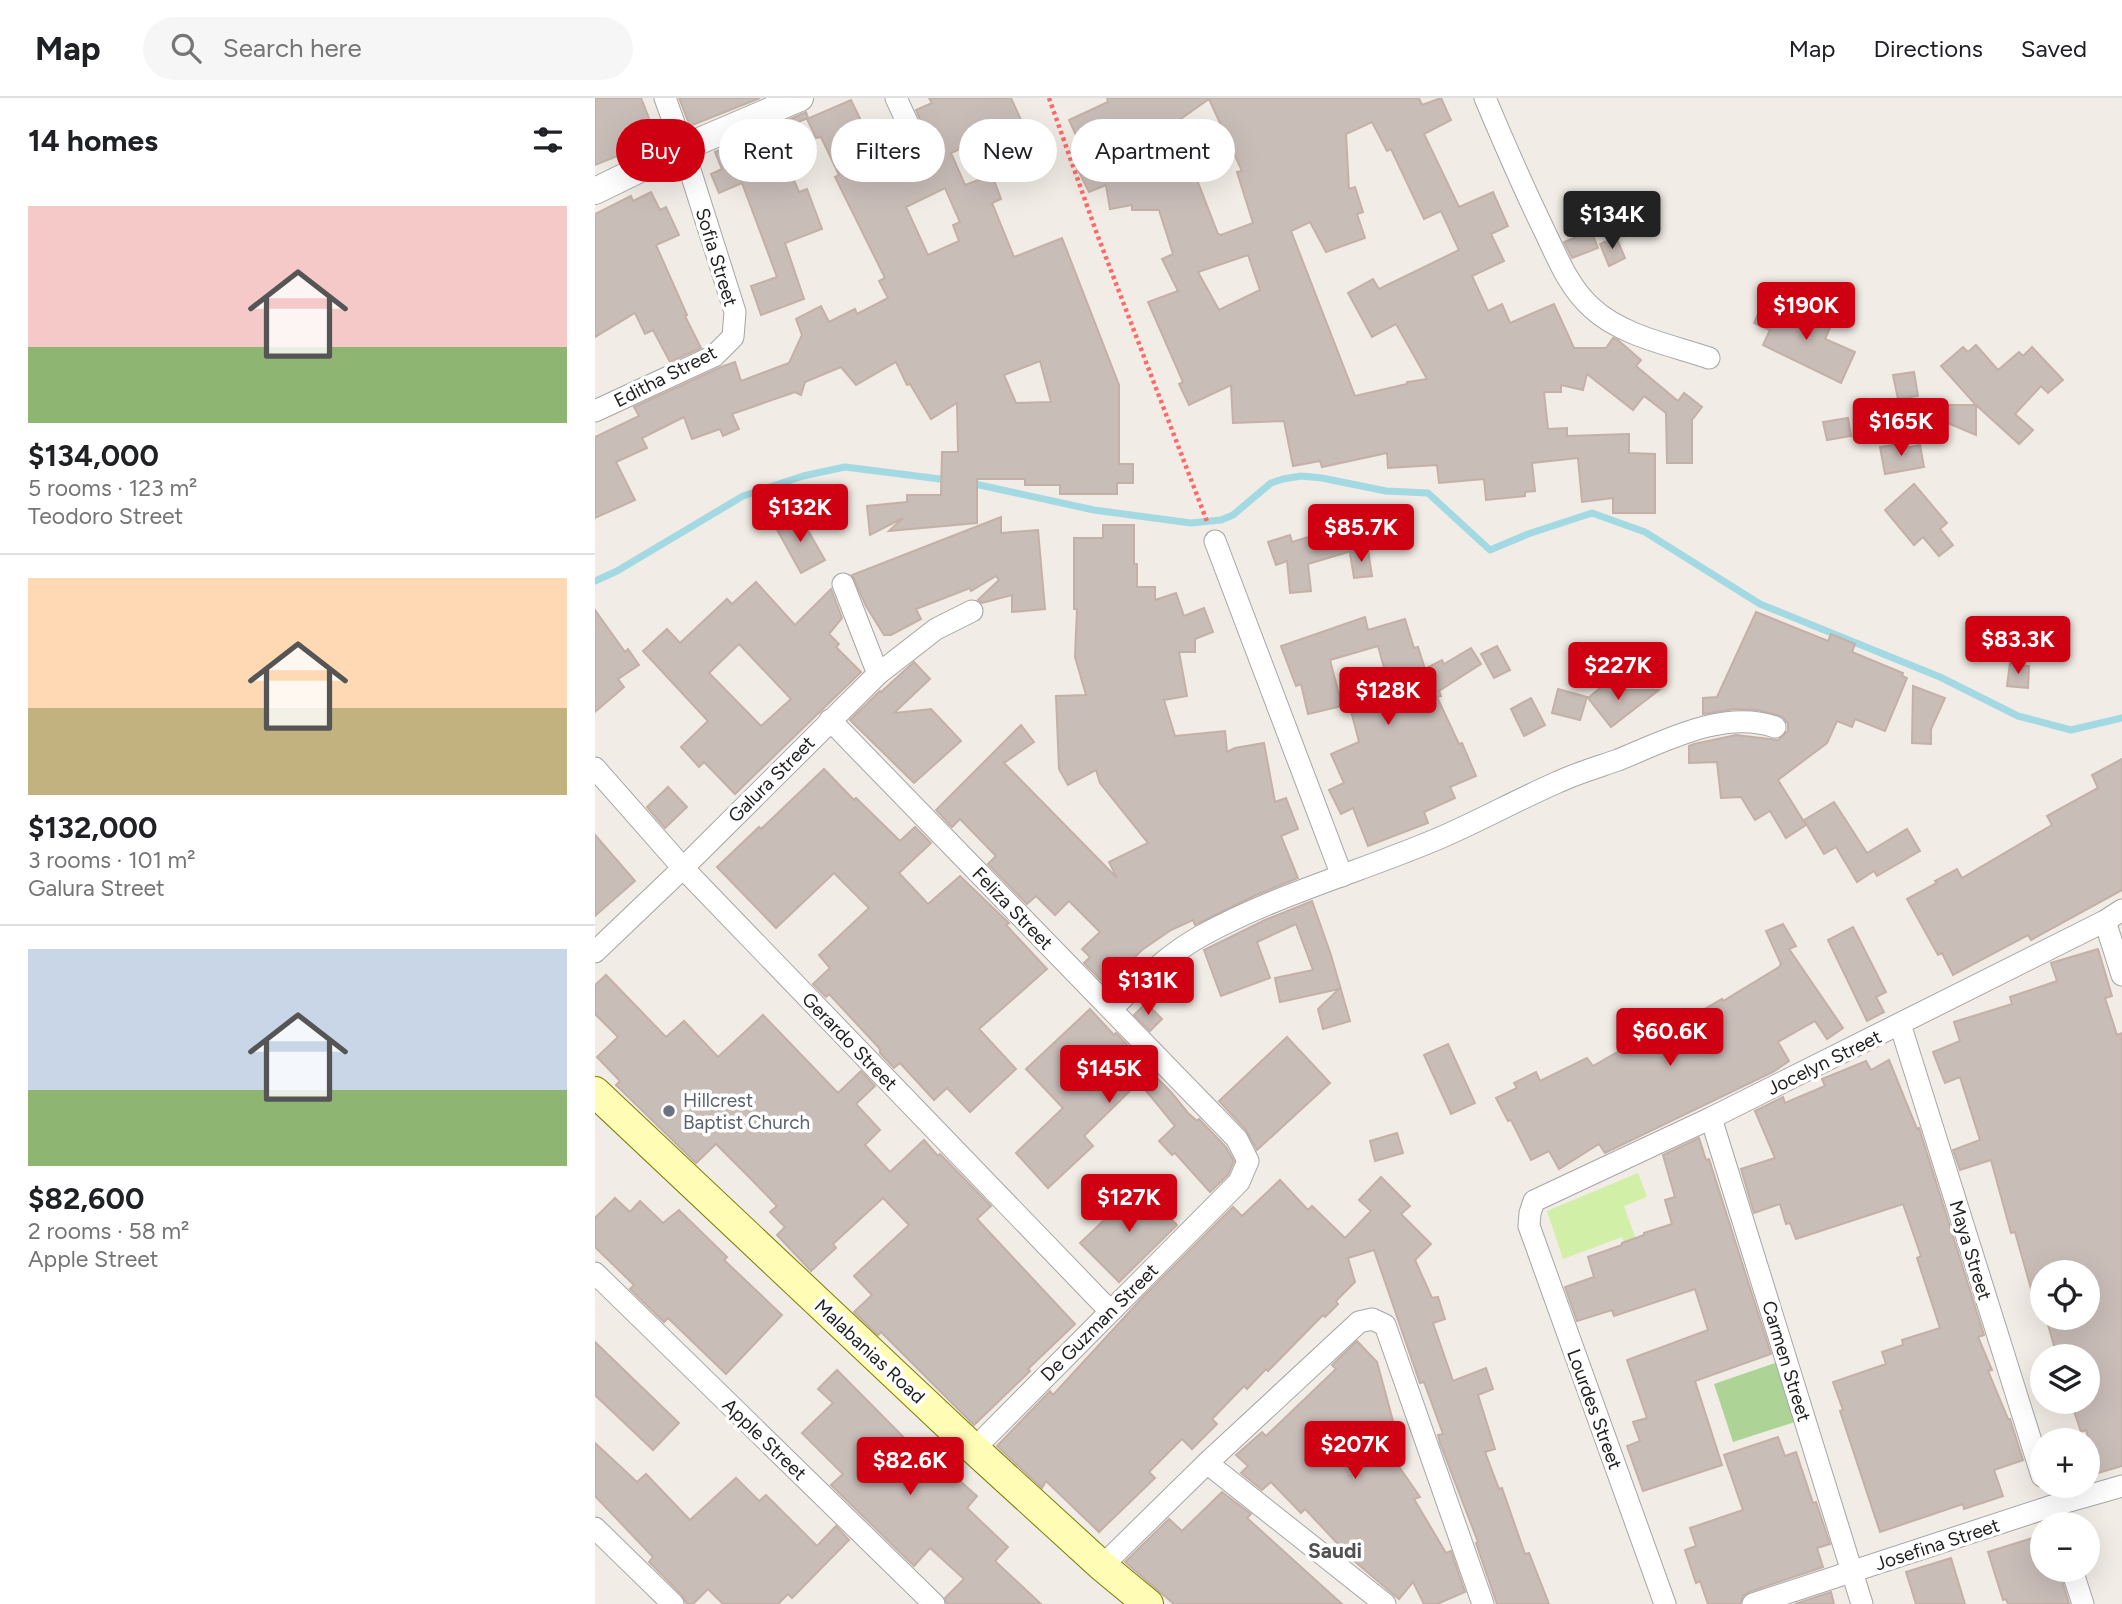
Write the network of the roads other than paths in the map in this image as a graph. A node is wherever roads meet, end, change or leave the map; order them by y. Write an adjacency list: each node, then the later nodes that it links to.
1 (664, 98): 5 (street, Sofia Street)
2 (800, 98): 7 (street)
3 (896, 98): 6 (street)
4 (1485, 98): 12 (street)
5 (672, 119)
6 (906, 119)
7 (705, 139)
8 (616, 181): 10 (street)
9 (694, 182): 11 (street, Sofia Street)
10 (595, 191)
11 (733, 337): 13 (street, Editha Street)
12 (1709, 358)
13 (595, 411)
14 (1215, 541): 22 (street)
15 (843, 584): 17 (street)
16 (972, 611): 17 (street, Galura Street)
17 (878, 674): 18 (street, Galura Street)
18 (830, 720): 21 (street, Galura Street); 26 (street, Feliza Street)
19 (1775, 727): 22 (street)
20 (595, 768): 21 (street, Gerardo Street)
21 (683, 868): 24 (street, Galura Street); 33 (street, Gerardo Street)
22 (1342, 876): 26 (street)
23 (2114, 916): 25 (street); 27 (street, Jocelyn Street)
24 (595, 952)
25 (2122, 975)
26 (1111, 1009): 30 (street, Feliza Street)
27 (1900, 1024): 29 (street, Jocelyn Street); 34 (street, Maya Street)
28 (595, 1092): 35 (main road, Malabanias Road)
29 (1711, 1118): 31 (street, Jocelyn Street); 41 (street, Carmen Street)
30 (1248, 1161): 33 (street, De Guzman Street)
31 (1529, 1213): 48 (street, Lourdes Street)
32 (595, 1273): 44 (street, Apple Street)
33 (1110, 1311): 35 (street, De Guzman Street)
34 (2030, 1438)
35 (974, 1449): 40 (main road, Malabanias Road)
36 (1207, 1463): 40 (street); 46 (street); 47 (street)
37 (2122, 1486): 38 (street, Josefina Street)
38 (2052, 1505): 41 (street, Josefina Street)
39 (595, 1528): 43 (street)
40 (1101, 1566): 45 (main road, Malabanias Road)
41 (1852, 1572): 49 (street, Josefina Street); 50 (street, Carmen Street)
42 (2076, 1582): 51 (street)
43 (673, 1604)
44 (935, 1604)
45 (1148, 1604)
46 (1385, 1604)
47 (1483, 1604)
48 (1665, 1604)
49 (1753, 1604)
50 (1862, 1604)
51 (2083, 1604)

